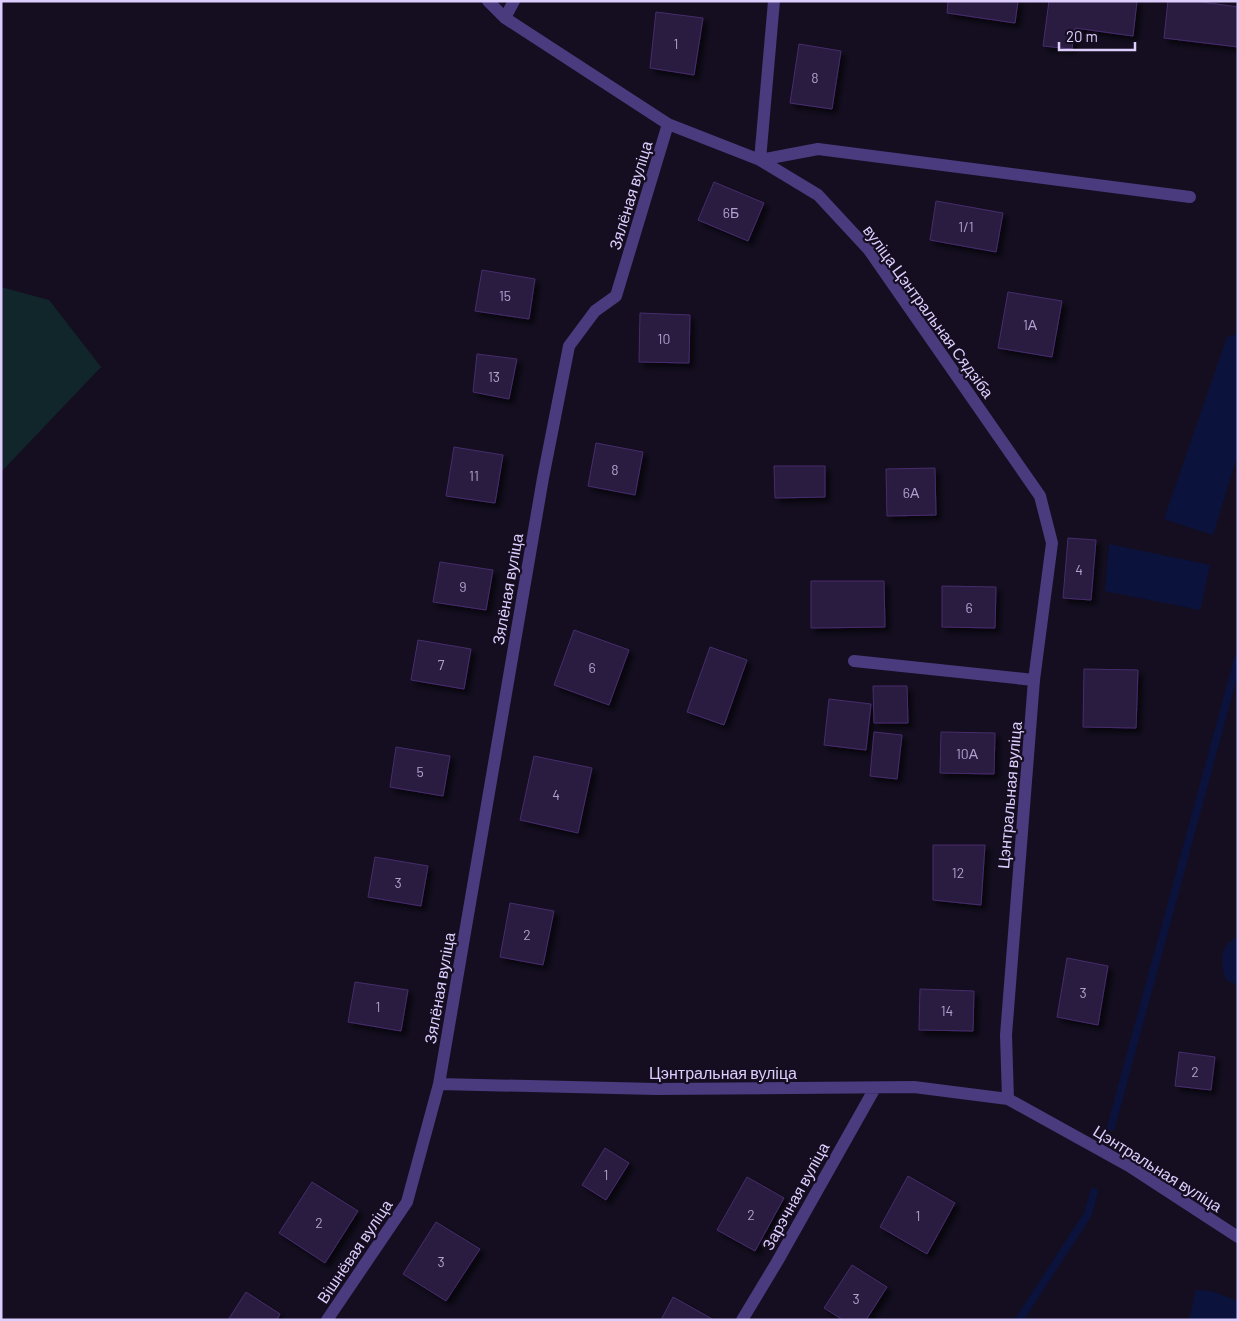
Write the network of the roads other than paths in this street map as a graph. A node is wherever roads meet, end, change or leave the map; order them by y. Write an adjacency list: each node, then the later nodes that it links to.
1 (488, 1): 4 (street, вуліца Цэнтральная Сядзіба)
2 (514, 1): 4 (street)
3 (774, 1): 6 (street)
4 (505, 18): 5 (street, вуліца Цэнтральная Сядзіба)
5 (668, 124): 6 (street, вуліца Цэнтральная Сядзіба); 11 (street, Зялёная вуліца)
6 (760, 160): 7 (street); 8 (street, вуліца Цэнтральная Сядзіба)
7 (1190, 197)
8 (1040, 496): 10 (street, Цэнтральная вуліца)
9 (854, 661): 10 (street)
10 (1034, 680): 13 (street, Цэнтральная вуліца)
11 (439, 1084): 12 (street, Цэнтральная вуліца); 15 (street, Вішнёвая вуліца)
12 (875, 1088): 13 (street, Цэнтральная вуліца); 16 (street, Зарэчная вуліца)
13 (1008, 1099): 14 (street, Цэнтральная вуліца)
14 (1238, 1237)
15 (327, 1320)
16 (742, 1320)

